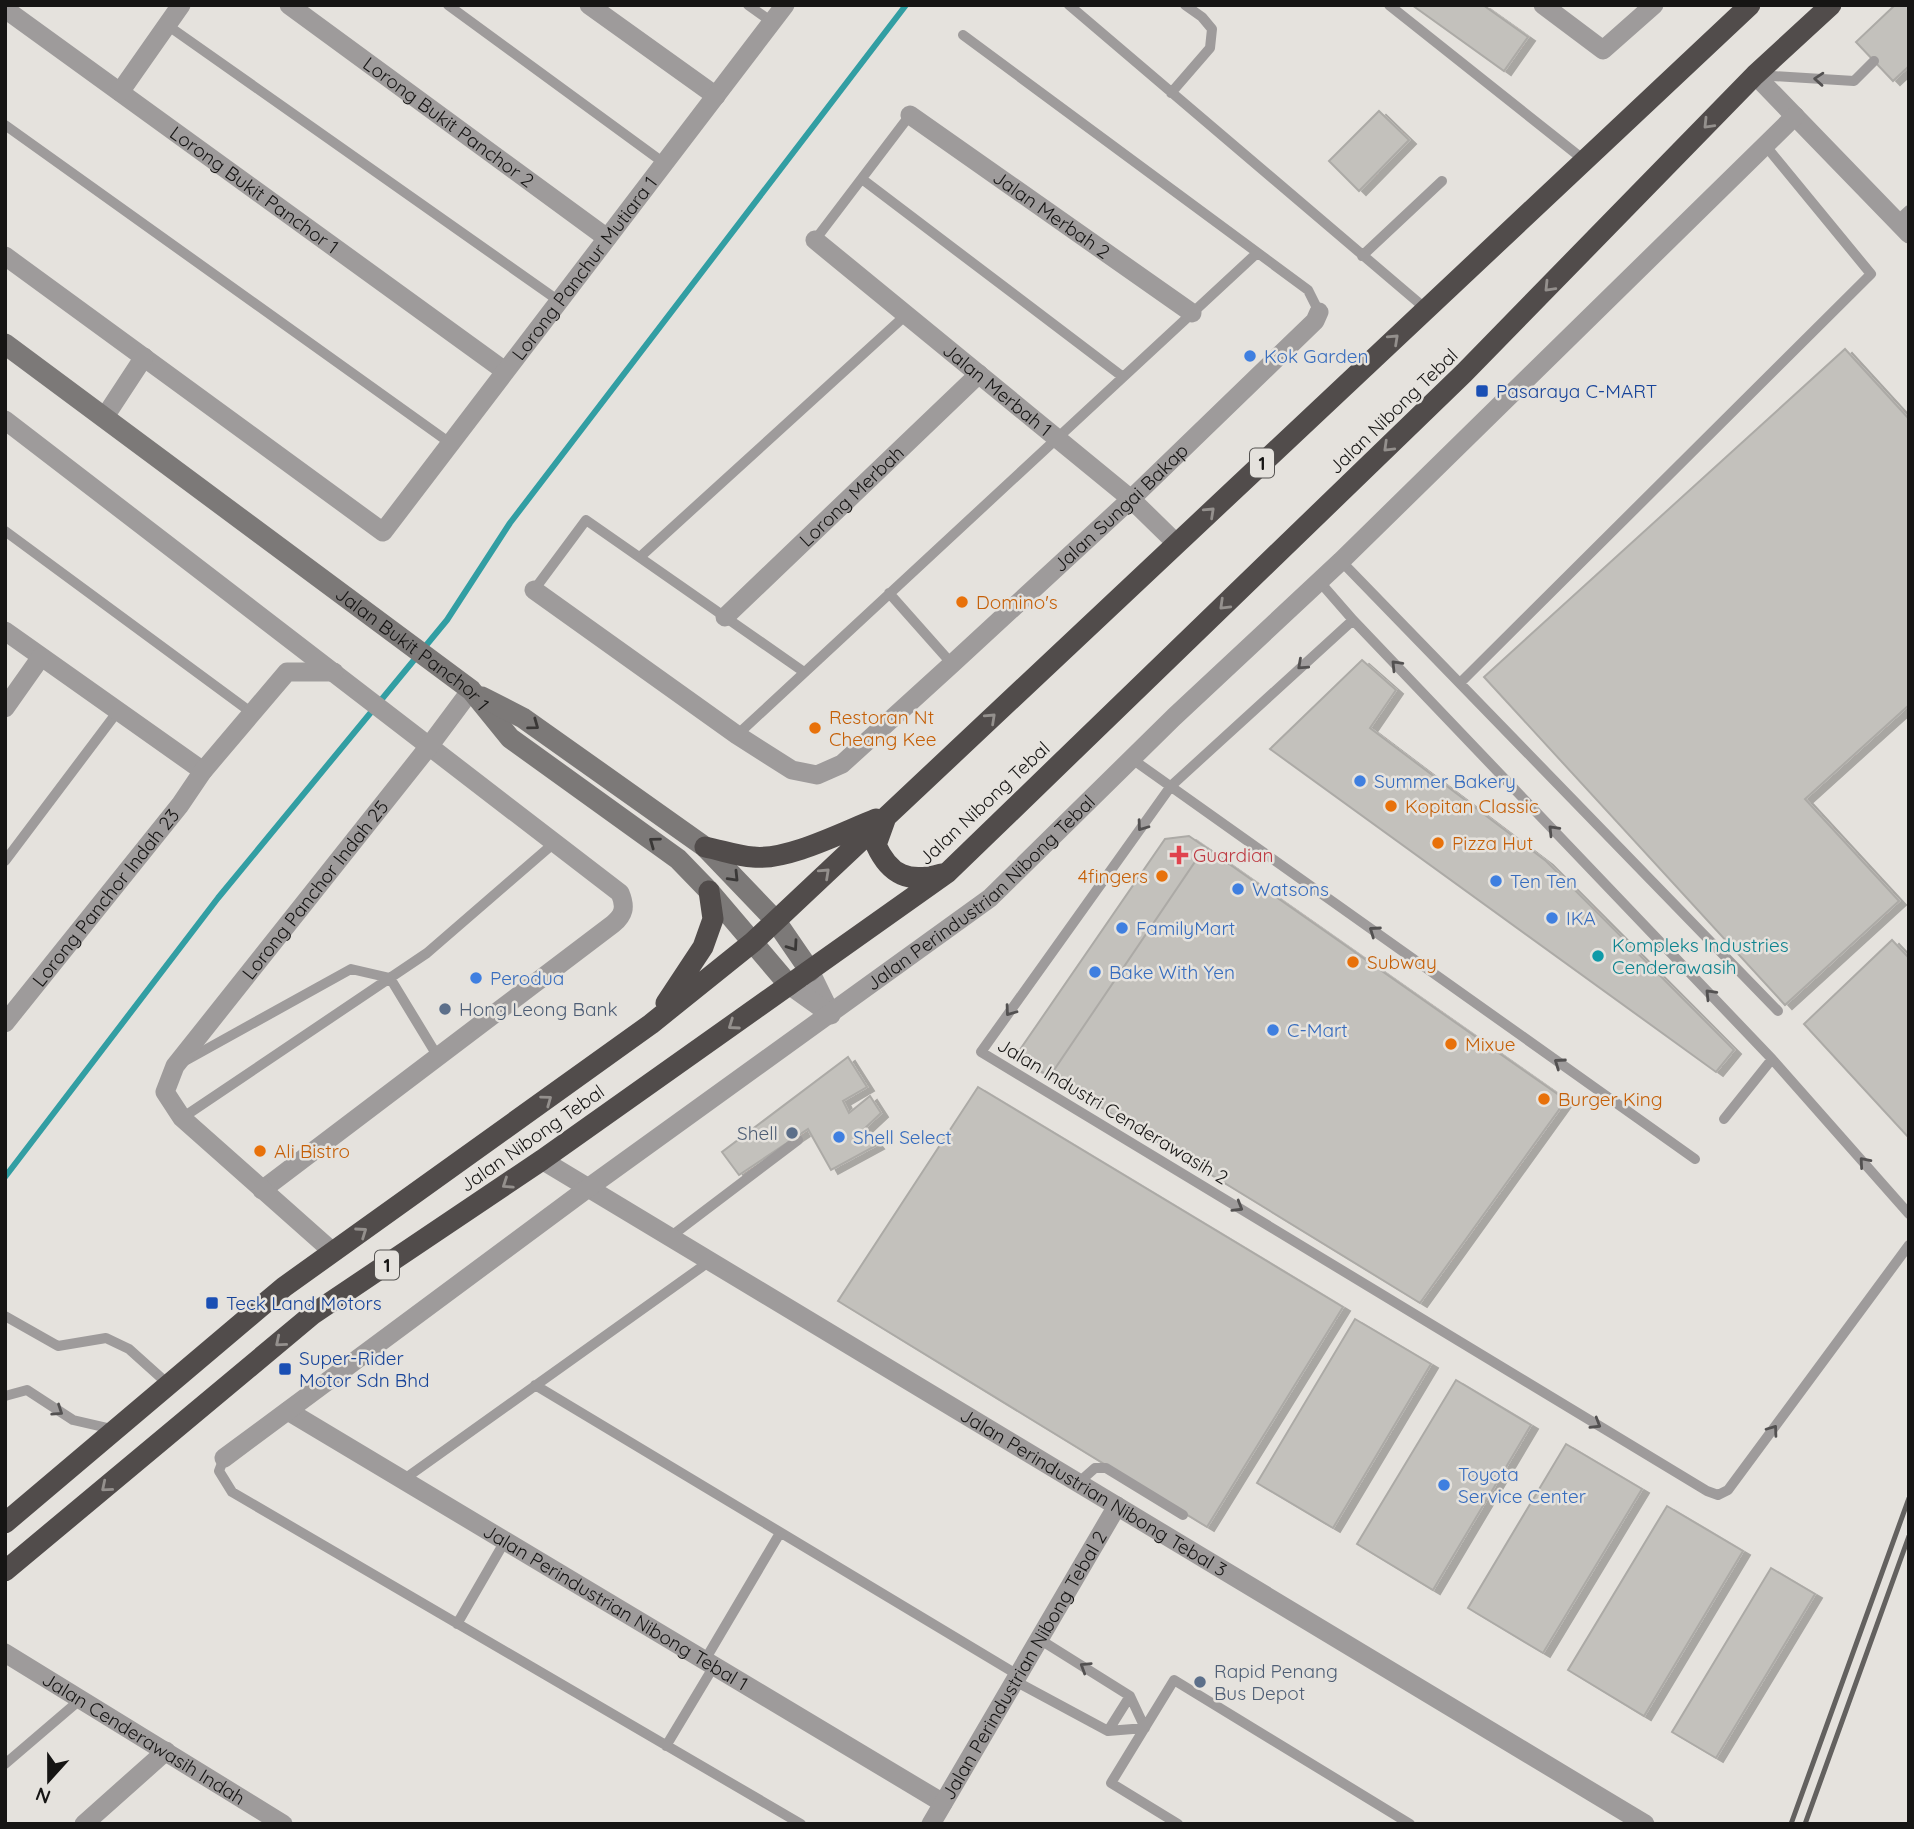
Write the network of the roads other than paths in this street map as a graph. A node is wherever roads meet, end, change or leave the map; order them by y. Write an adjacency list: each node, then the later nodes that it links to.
1 (181, 5): 16 (street)
2 (289, 5): 32 (street, Lorong Bukit Panchor 2)
3 (448, 5): 28 (lane)
4 (589, 5): 22 (street)
5 (748, 5): 15 (lane)
6 (785, 5): 15 (street, Lorong Panchur Mutiara 1)
7 (1069, 5): 21 (lane)
8 (1185, 5): 21 (lane)
9 (1389, 5): 27 (lane)
10 (1543, 5): 11 (street)
11 (1654, 5)
12 (1750, 5): 27 (highway, Jalan Nibong Tebal / 1)
13 (1831, 5): 19 (highway, Jalan Nibong Tebal / 1)
14 (5, 9): 20 (street, Lorong Bukit Panchor 1)
15 (772, 22): 22 (street, Lorong Panchur Mutiara 1)
16 (167, 25): 20 (street); 37 (lane)
17 (963, 35): 34 (lane)
18 (1874, 61): 19 (lane, one-way to 19)
19 (1755, 75): 24 (street); 80 (highway, Jalan Nibong Tebal / 1, one-way to 80)
20 (120, 92): 44 (street, Lorong Bukit Panchor 1)
21 (1171, 93): 36 (lane)
22 (716, 96): 28 (street, Lorong Panchur Mutiara 1)
23 (910, 115): 29 (lane); 40 (street, Jalan Merbah 2)
24 (1795, 116): 26 (street, Jalan Perindustrian Nibong Tebal); 31 (street)
25 (5, 125): 50 (lane)
26 (1765, 145): 55 (street, Jalan Perindustrian Nibong Tebal); 66 (lane)
27 (1584, 160): 38 (highway, Jalan Nibong Tebal / 1)
28 (664, 163): 32 (street, Lorong Panchur Mutiara 1)
29 (862, 179): 33 (lane); 46 (lane)
30 (1442, 181): 36 (lane)
31 (1905, 222)
32 (607, 238): 37 (street, Lorong Panchur Mutiara 1)
33 (815, 240): 41 (street, Jalan Merbah 1)
34 (1257, 253): 39 (lane); 40 (lane)
35 (5, 256): 43 (street)
36 (1362, 256): 38 (lane)
37 (559, 301): 44 (street, Lorong Panchur Mutiara 1)
38 (1426, 309): 53 (highway, Jalan Nibong Tebal / 1, one-way to 38)
39 (1319, 312): 51 (street, Jalan Sungai Bakap)
40 (1192, 313): 46 (lane)
41 (907, 314): 45 (street, Jalan Merbah 1); 54 (lane)
42 (5, 344): 47 (street, Jalan Bukit Panchor 1)
43 (144, 357): 47 (street); 50 (street, Lorong Panchur Mutiara 1)
44 (505, 371): 50 (street, Lorong Panchur Mutiara 1)
45 (979, 374): 49 (street, Jalan Merbah 1); 59 (street, Lorong Merbah)
46 (1123, 377): 49 (lane)
47 (104, 418): 67 (street, Jalan Bukit Panchor 1)
48 (5, 419): 64 (street)
49 (1058, 439): 51 (street, Jalan Merbah 1); 58 (lane)
50 (450, 443)
51 (1131, 499): 53 (street, Jalan Merbah 1); 63 (street, Jalan Sungai Bakap)
52 (5, 531): 70 (lane)
53 (1176, 543): 76 (highway, Jalan Nibong Tebal / 1, one-way to 53)
54 (640, 558): 57 (lane); 59 (lane)
55 (1341, 561): 56 (street, Jalan Perindustrian Nibong Tebal); 66 (lane)
56 (1319, 582): 60 (lane); 73 (street, Jalan Perindustrian Nibong Tebal)
57 (534, 590): 71 (street)
58 (889, 593): 63 (lane); 65 (lane)
59 (725, 617): 65 (lane)
60 (1353, 620): 75 (lane, Jalan Industri Cenderawasih 2, one-way to 75); 92 (lane, one-way to 60)
61 (5, 631): 62 (street)
62 (41, 657): 68 (street); 69 (street)
63 (952, 664): 71 (street, Jalan Sungai Bakap)
64 (334, 672): 70 (street, Lorong Panchor Indah 23); 72 (street)
65 (804, 672): 71 (lane)
66 (1460, 683): 87 (lane)
67 (470, 689): 72 (street, Lorong Panchor Indah 25); 78 (street, one-way to 78); 81 (street, Jalan Bukit Panchor 1, one-way to 67)
68 (5, 708)
69 (118, 710): 74 (street); 79 (lane)
70 (251, 713): 74 (street, Lorong Panchor Indah 23)
71 (737, 735)
72 (430, 745): 77 (street); 93 (street, Lorong Panchor Indah 25)
73 (1132, 759): 75 (lane); 88 (street, Jalan Perindustrian Nibong Tebal)
74 (203, 771): 89 (street, Lorong Panchor Indah 23)
75 (1171, 786): 98 (lane, one-way to 75); 103 (lane, Jalan Industri Cenderawasih 2, one-way to 103)
76 (887, 814): 78 (highway); 80 (highway); 82 (highway, Jalan Nibong Tebal / 1, one-way to 76)
77 (553, 844): 85 (lane); 91 (street)
78 (705, 847): 82 (street, one-way to 82)
79 (5, 860)
80 (947, 873): 84 (highway, Jalan Nibong Tebal / 1)
81 (709, 891): 83 (street, Jalan Bukit Panchor 1); 90 (highway)
82 (775, 920): 83 (highway, Jalan Nibong Tebal / 1); 84 (street, one-way to 84)
83 (753, 942): 86 (street, Jalan Bukit Panchor 1); 90 (highway, Jalan Nibong Tebal / 1)
84 (810, 971): 86 (highway, Jalan Nibong Tebal / 1); 88 (street)
85 (390, 978): 91 (lane); 93 (lane); 94 (lane)
86 (789, 985): 88 (street); 97 (highway, Jalan Nibong Tebal / 1, one-way to 97)
87 (1778, 1011)
88 (831, 1015): 99 (street, Jalan Perindustrian Nibong Tebal)
89 (7, 1017)
90 (651, 1024): 104 (highway, Jalan Nibong Tebal / 1, one-way to 90)
91 (438, 1057): 100 (street)
92 (1772, 1059): 95 (lane); 101 (lane, one-way to 92)
93 (175, 1066): 94 (street, Lorong Panchor Indah 25)
94 (183, 1118): 100 (street)
95 (1724, 1119)
96 (798, 1140): 102 (lane)
97 (542, 1160): 99 (street, Jalan Perindustrian Nibong Tebal 3); 120 (highway, Jalan Nibong Tebal / 1, one-way to 120)
98 (1695, 1160)
99 (588, 1188): 102 (street, Jalan Perindustrian Nibong Tebal 3); 110 (street, Jalan Perindustrian Nibong Tebal)
100 (262, 1190): 104 (street)
101 (1909, 1214)
102 (670, 1237): 105 (street, Jalan Perindustrian Nibong Tebal 3)
103 (1909, 1245)
104 (333, 1252): 107 (highway, Jalan Nibong Tebal / 1)
105 (710, 1261): 108 (lane); 114 (street, Jalan Perindustrian Nibong Tebal 3)
106 (5, 1316): 107 (lane)
107 (169, 1384): 111 (highway, Jalan Nibong Tebal / 1)
108 (535, 1385): 113 (lane); 118 (lane)
109 (5, 1396): 111 (lane, one-way to 111)
110 (288, 1411): 112 (street, Jalan Perindustrian Nibong Tebal); 113 (street, Jalan Perindustrian Nibong Tebal 1)
111 (116, 1429): 117 (highway, Jalan Nibong Tebal / 1)
112 (224, 1458): 121 (lane)
113 (403, 1480): 119 (street, Jalan Perindustrian Nibong Tebal 1)
114 (1078, 1483): 115 (street, Jalan Perindustrian Nibong Tebal 3); 116 (lane)
115 (1117, 1506): 122 (street, Jalan Perindustrian Nibong Tebal 2); 140 (street, Jalan Perindustrian Nibong Tebal 3)
116 (1183, 1515)
117 (5, 1522)
118 (780, 1533): 124 (lane); 125 (lane)
119 (505, 1541): 121 (lane); 124 (street, Jalan Perindustrian Nibong Tebal 1)
120 (5, 1571)
121 (457, 1623): 130 (lane)
122 (1039, 1639): 125 (street, Jalan Perindustrian Nibong Tebal 2); 126 (lane, one-way to 122)
123 (5, 1654): 127 (street, Jalan Cenderawasih Indah)
124 (709, 1663): 130 (lane); 133 (street, Jalan Perindustrian Nibong Tebal 1)
125 (1016, 1678): 129 (lane); 133 (street, Jalan Perindustrian Nibong Tebal 2)
126 (1130, 1696): 128 (lane); 129 (lane)
127 (81, 1699): 131 (street, Jalan Cenderawasih Indah); 132 (lane)
128 (1145, 1728): 129 (lane); 138 (lane); 139 (lane)
129 (1108, 1731)
130 (666, 1746): 136 (lane)
131 (166, 1751): 134 (street); 135 (street, Jalan Cenderawasih Indah)
132 (5, 1764)
133 (943, 1803): 137 (street, Jalan Perindustrian Nibong Tebal 2)
134 (95, 1821)
135 (283, 1824)
136 (801, 1824)
137 (931, 1824)
138 (1178, 1824)
139 (1410, 1824)
140 (1644, 1824)

